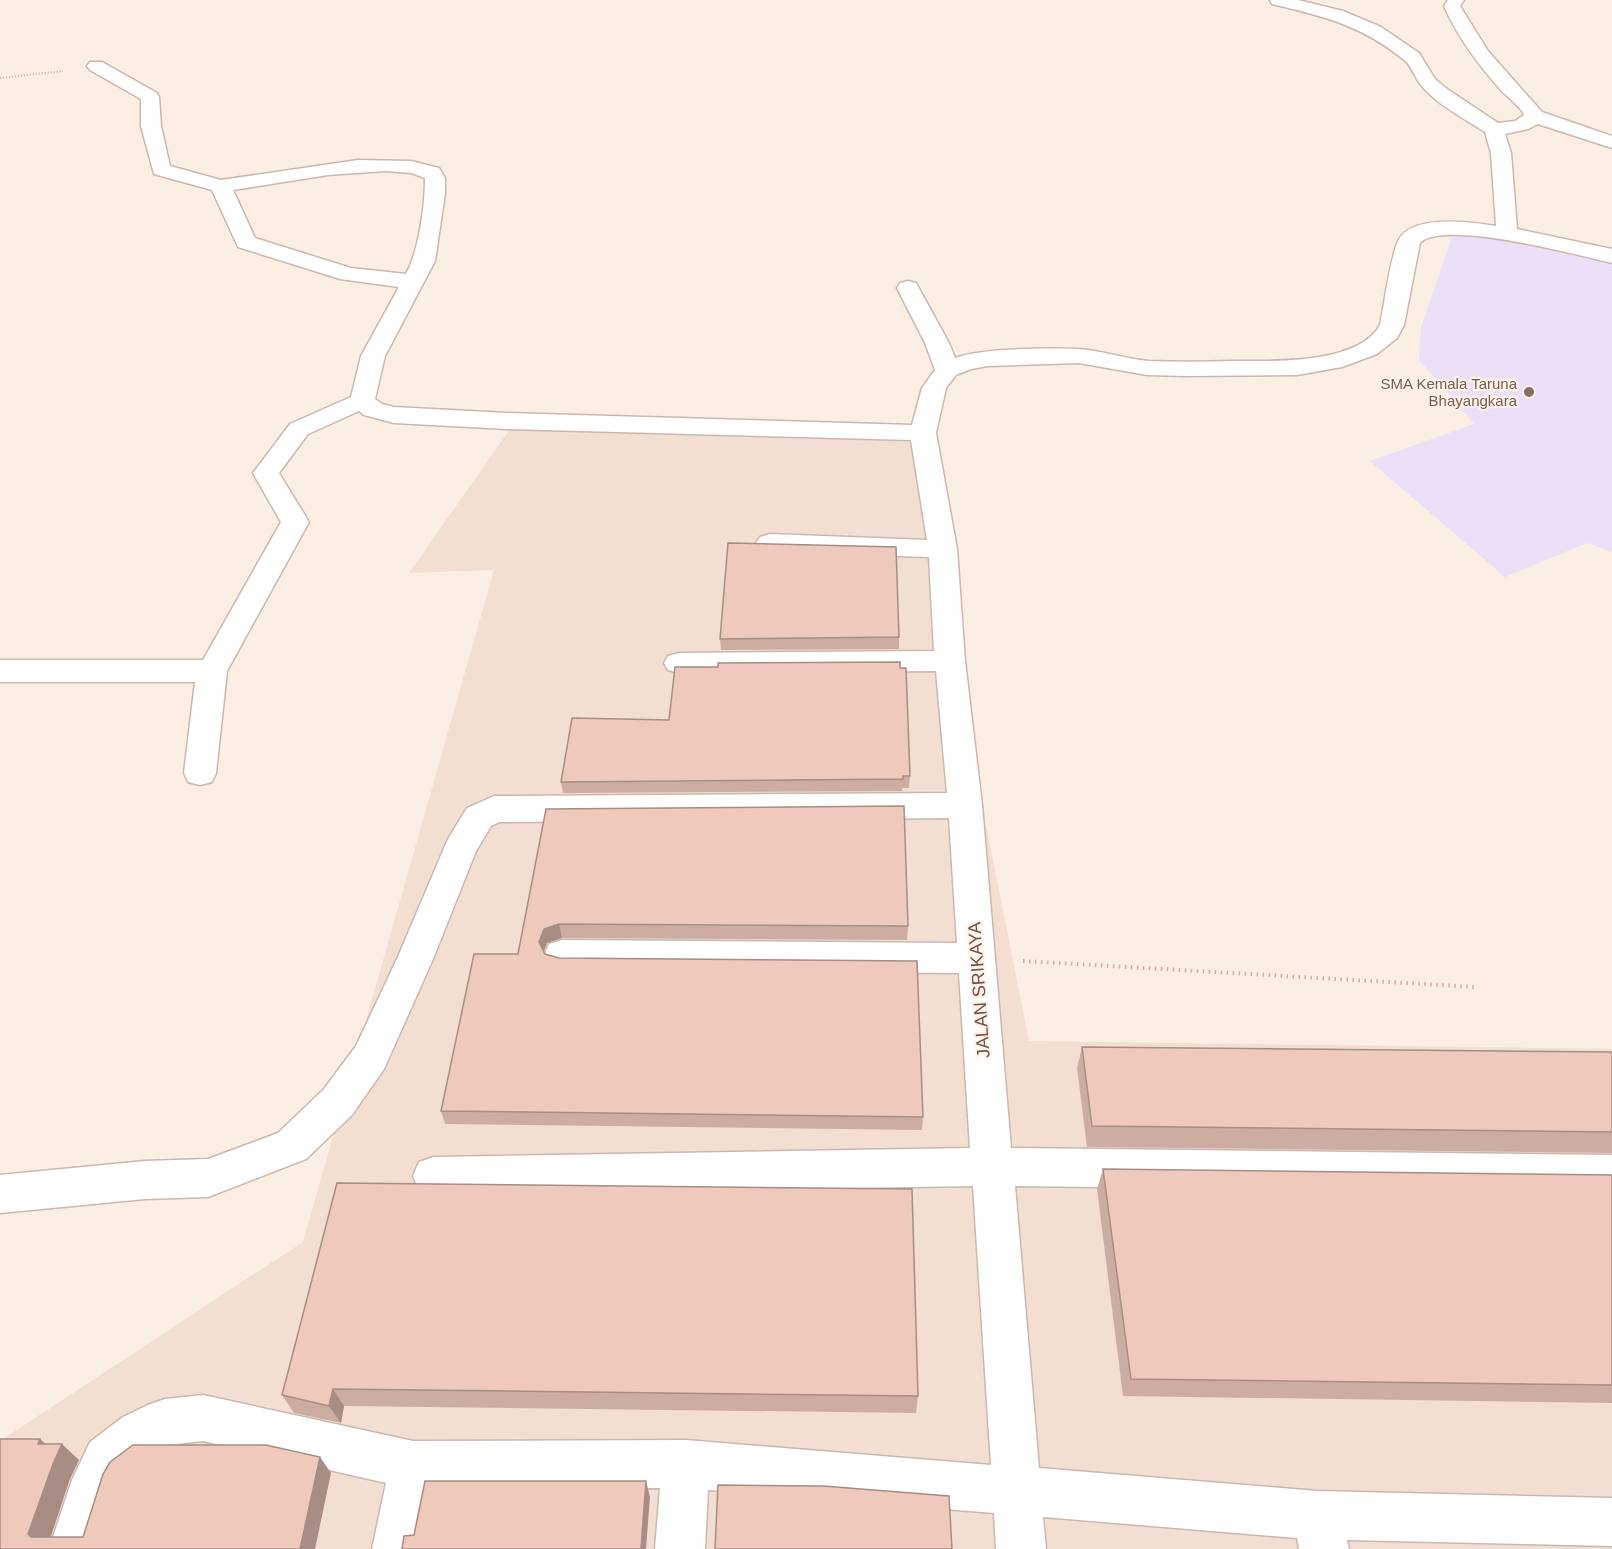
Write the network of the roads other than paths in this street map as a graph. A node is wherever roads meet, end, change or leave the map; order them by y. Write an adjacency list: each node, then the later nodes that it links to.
1 (1278, 0): 5 (street)
2 (1456, 0): 4 (street)
3 (96, 66): 7 (street)
4 (1533, 116): 5 (street); 6 (street)
5 (1494, 129): 8 (street)
6 (1612, 142)
7 (221, 186): 10 (street); 10 (street)
8 (1507, 234): 9 (street); 12 (street)
9 (1612, 256)
10 (413, 282): 13 (street)
11 (908, 288): 12 (street)
12 (947, 370): 14 (street)
13 (362, 401): 14 (street); 20 (street)
14 (923, 434): 16 (street, JALAN SRIKAYA)
15 (770, 543): 16 (street)
16 (942, 549): 17 (street, JALAN SRIKAYA)
17 (950, 661): 18 (street); 22 (street, JALAN SRIKAYA)
18 (679, 663)
19 (0, 671): 20 (street)
20 (212, 671): 21 (street)
21 (200, 773)
22 (965, 805): 24 (street, JALAN SRIKAYA); 28 (street)
23 (562, 955): 24 (street)
24 (976, 958): 25 (street, JALAN SRIKAYA)
25 (992, 1167): 26 (street); 27 (street); 31 (street, JALAN SRIKAYA)
26 (1612, 1174)
27 (434, 1176)
28 (0, 1194)
29 (686, 1464): 30 (street); 31 (street); 36 (street)
30 (413, 1465): 34 (street); 35 (street)
31 (1018, 1490): 33 (street); 37 (street, JALAN SRIKAYA)
32 (1610, 1530): 33 (street)
33 (1321, 1532)
34 (74, 1549)
35 (397, 1549)
36 (680, 1549)
37 (1021, 1549)

